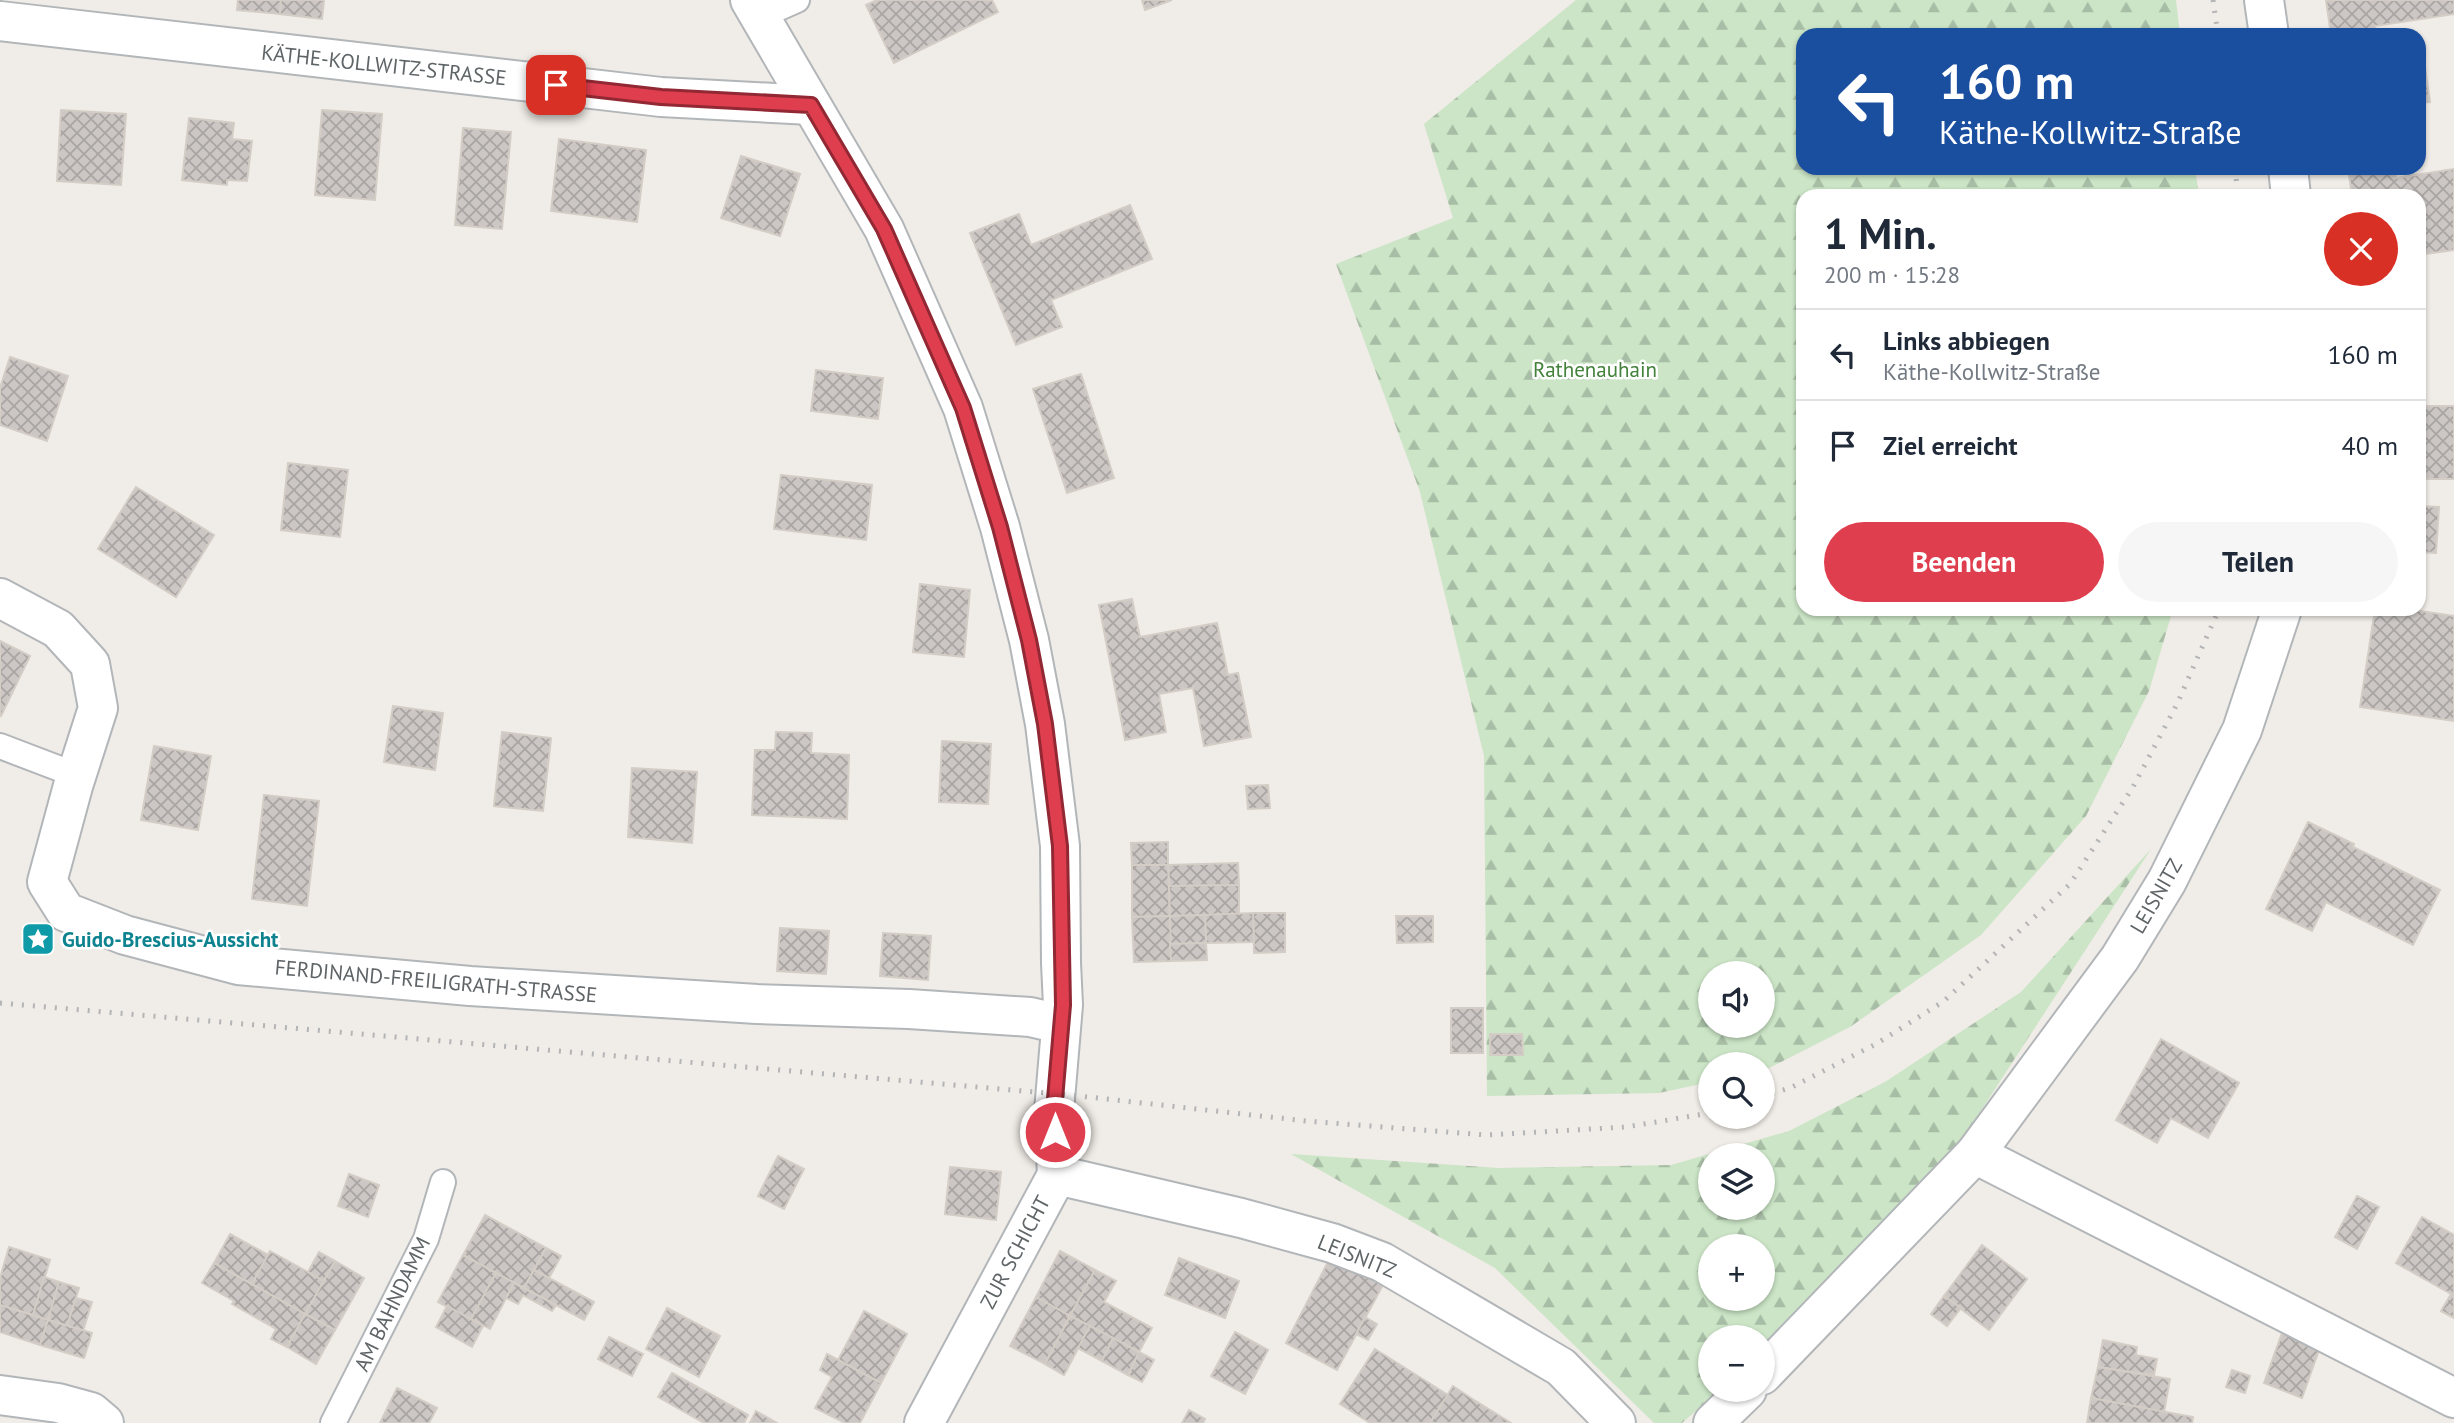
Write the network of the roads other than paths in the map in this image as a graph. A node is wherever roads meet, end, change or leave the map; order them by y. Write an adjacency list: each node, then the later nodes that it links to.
1 (797, 0): 3 (lane)
2 (2264, 0): 5 (street)
3 (755, 8): 6 (street, ZUR SCHICHT)
4 (0, 21): 6 (street, KÄTHE-KOLLWITZ-STRASSE)
5 (2268, 28)
6 (811, 105): 11 (street, ZUR SCHICHT)
7 (0, 598): 10 (street, FERDINAND-FREILIGRATH-STRASSE)
8 (2280, 616): 12 (street, LEISNITZ)
9 (0, 746): 10 (lane)
10 (76, 775): 11 (street, FERDINAND-FREILIGRATH-STRASSE)
11 (1061, 1024): 13 (street, ZUR SCHICHT)
12 (1975, 1154): 15 (street, LEISNITZ); 17 (street)
13 (1057, 1175): 21 (street, ZUR SCHICHT); 22 (street, LEISNITZ)
14 (443, 1182): 20 (lane, AM BAHNDAMM)
15 (1775, 1362)
16 (0, 1395): 19 (street)
17 (2454, 1398)
18 (1735, 1402): 23 (street)
19 (104, 1423)
20 (333, 1423)
21 (924, 1423)
22 (1616, 1423)
23 (1713, 1423)

